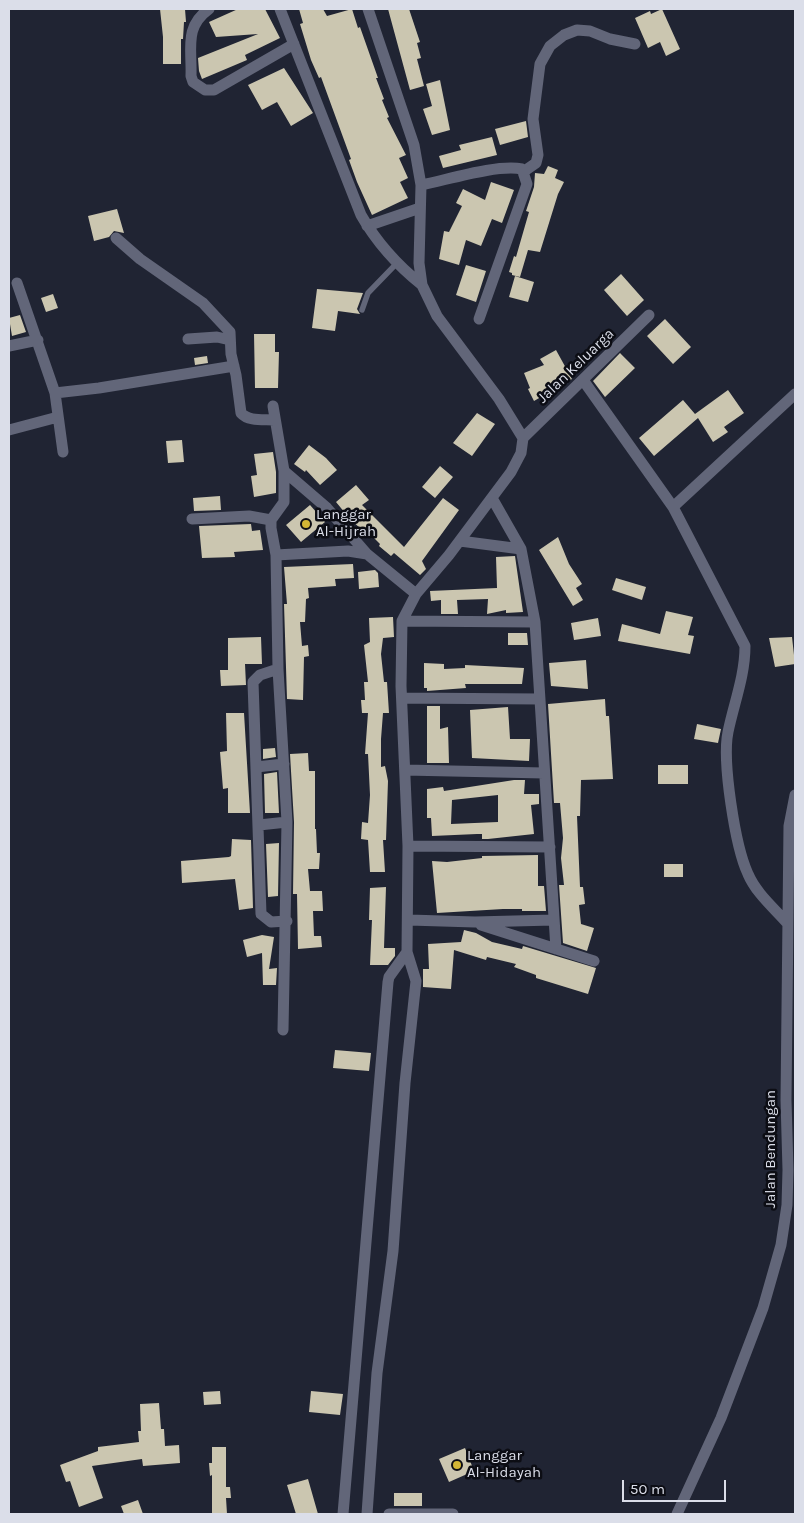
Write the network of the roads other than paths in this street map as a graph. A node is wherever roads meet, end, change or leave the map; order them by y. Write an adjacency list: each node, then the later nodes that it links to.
1 (209, 9): 4 (street)
2 (280, 9): 4 (street)
3 (368, 9): 7 (street)
4 (294, 44): 9 (street)
5 (635, 44): 6 (street)
6 (524, 172): 7 (street); 16 (street)
7 (421, 186): 8 (street)
8 (420, 208): 9 (street); 13 (street)
9 (367, 226): 11 (street)
10 (116, 238): 19 (street)
11 (397, 263): 13 (street); 14 (lane)
12 (16, 284): 18 (street)
13 (422, 284): 29 (street)
14 (362, 310)
15 (649, 315): 22 (street, Jalan Keluarga)
16 (479, 319)
17 (188, 339): 19 (street)
18 (38, 340): 20 (street); 23 (street)
19 (230, 340): 21 (street)
20 (9, 346)
21 (234, 366): 23 (street); 27 (street)
22 (583, 380): 29 (street, Jalan Keluarga); 33 (street)
23 (55, 393): 26 (street)
24 (795, 394): 33 (street)
25 (273, 406): 27 (street)
26 (58, 417): 28 (street); 30 (street)
27 (275, 420): 31 (street)
28 (9, 430)
29 (523, 438): 32 (street)
30 (63, 452)
31 (284, 471): 35 (street); 38 (street)
32 (492, 498): 36 (street); 37 (street)
33 (673, 507): 59 (street)
34 (192, 519): 35 (street)
35 (271, 520): 39 (street)
36 (460, 541): 37 (street); 40 (street)
37 (521, 549): 42 (street)
38 (367, 554): 39 (street); 40 (street)
39 (276, 555): 43 (street)
40 (416, 594): 41 (street)
41 (402, 621): 42 (street); 44 (street)
42 (535, 622): 45 (street)
43 (278, 669): 46 (street); 47 (street)
44 (402, 698): 45 (street); 48 (street)
45 (540, 699): 49 (street)
46 (284, 764): 47 (street); 51 (street)
47 (256, 767): 52 (street)
48 (404, 770): 49 (street); 53 (street)
49 (544, 773): 54 (street)
50 (795, 795): 59 (street, Jalan Bendungan)
51 (287, 822): 52 (street); 57 (street)
52 (260, 825): 57 (street)
53 (408, 846): 54 (street); 55 (street)
54 (550, 847): 56 (street)
55 (409, 920): 58 (street); 61 (street)
56 (553, 920): 58 (street); 60 (street)
57 (287, 922): 63 (street)
58 (475, 922): 60 (street)
59 (788, 924): 68 (street, Jalan Bendungan)
60 (556, 949): 62 (street)
61 (407, 952): 64 (street); 65 (street)
62 (594, 961)
63 (283, 1030)
64 (343, 1514)
65 (367, 1514)
66 (389, 1514): 67 (street)
67 (454, 1514)
68 (676, 1514)

